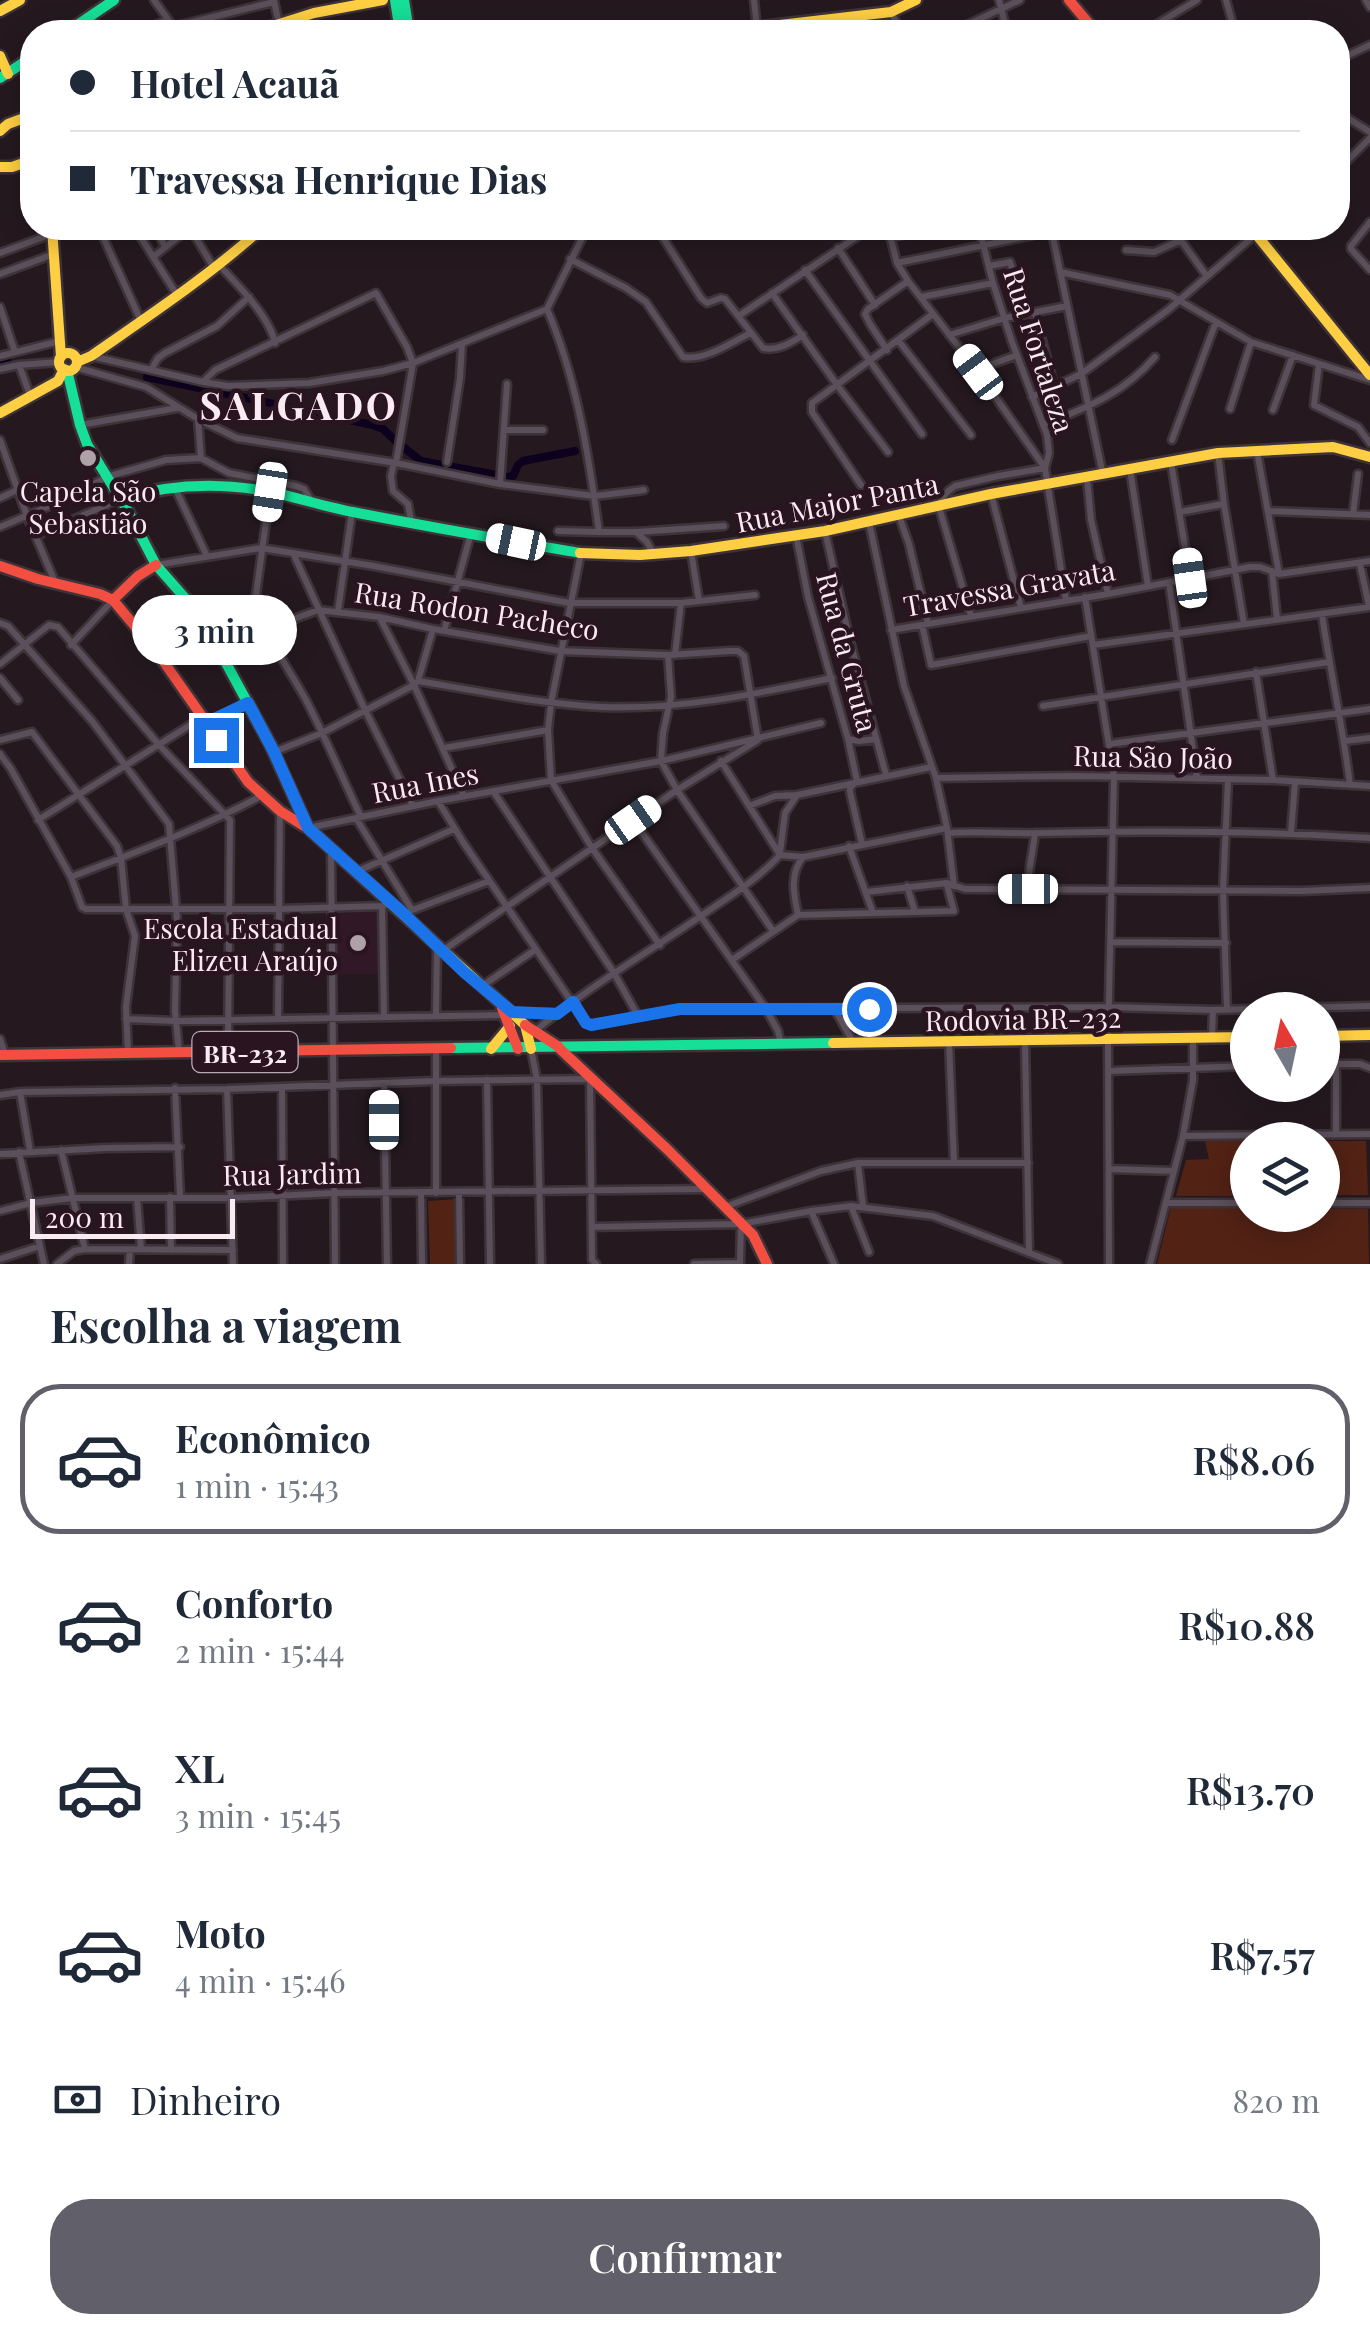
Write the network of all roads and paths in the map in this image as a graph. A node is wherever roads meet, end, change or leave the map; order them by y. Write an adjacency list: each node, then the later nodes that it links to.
1 (20, 0): 13 (main road)
2 (114, 0): 15 (main road)
3 (382, 0): 20 (main road)
4 (916, 0): 14 (main road)
5 (999, 0): 12 (street)
6 (1020, 0): 12 (street)
7 (1070, 0): 26 (main road)
8 (1196, 0): 27 (street)
9 (1366, 0): 11 (street)
10 (274, 1): 19 (street)
11 (1370, 7)
12 (1001, 10): 24 (street); 25 (street)
13 (0, 11)
14 (891, 12): 16 (main road); 23 (street)
15 (90, 16): 17 (main road); 18 (street)
16 (849, 17): 21 (main road); 22 (street)
17 (84, 20)
18 (93, 20)
19 (199, 20)
20 (292, 20)
21 (824, 20)
22 (849, 20)
23 (895, 20)
24 (980, 20)
25 (1003, 20)
26 (1086, 20)
27 (1165, 20)
28 (0, 56): 29 (main road)
29 (4, 76)
30 (1370, 135): 31 (street)
31 (1350, 158)
32 (1370, 222): 62 (street)
33 (31, 240): 54 (street)
34 (53, 240): 55 (main road)
35 (104, 240): 81 (street)
36 (145, 240): 56 (street)
37 (163, 240): 50 (street)
38 (174, 240): 50 (street)
39 (198, 240): 59 (street)
40 (247, 240): 59 (main road)
41 (580, 240): 57 (street)
42 (665, 240): 79 (street)
43 (851, 240): 52 (street)
44 (891, 240): 58 (street)
45 (982, 240): 51 (street, Rua Fortaleza)
46 (1010, 240): 51 (street)
47 (1054, 240): 63 (street)
48 (1246, 240): 65 (street)
49 (1265, 240): 107 (main road)
50 (166, 246): 56 (street)
51 (984, 246): 58 (street); 60 (street, Rua Fortaleza)
52 (838, 248): 61 (street); 75 (street)
53 (1126, 250): 65 (street)
54 (0, 253)
55 (54, 254): 64 (street); 87 (main road)
56 (154, 257): 69 (street)
57 (570, 258): 76 (street); 83 (street)
58 (897, 263): 66 (street)
59 (216, 266): 69 (main road); 70 (street)
60 (989, 266): 67 (street, Rua Fortaleza); 77 (street)
61 (805, 270): 68 (street); 98 (street)
62 (1370, 270)
63 (1060, 272): 72 (street); 73 (street)
64 (0, 274)
65 (1206, 275): 72 (street)
66 (908, 281): 71 (street); 75 (street)
67 (993, 284): 71 (street); 80 (street, Rua Fortaleza)
68 (772, 292): 79 (street); 84 (street)
69 (177, 295): 81 (main road)
70 (248, 296): 89 (street); 104 (street)
71 (921, 298): 78 (street)
72 (1179, 299): 82 (street); 106 (street)
73 (1067, 306): 77 (street); 106 (street)
74 (0, 307): 92 (street)
75 (872, 307): 91 (street)
76 (547, 310): 90 (street); 151 (street)
77 (1031, 313): 80 (street); 111 (street)
78 (933, 314): 85 (street); 86 (street)
79 (740, 315): 83 (street)
80 (1004, 318): 85 (street); 93 (street, Rua Fortaleza)
81 (141, 321): 96 (main road)
82 (1216, 322): 88 (street); 127 (street)
83 (750, 332): 84 (street)
84 (803, 335): 110 (street)
85 (950, 335): 105 (street)
86 (898, 340): 91 (street); 125 (street)
87 (61, 341): 92 (street); 99 (main road)
88 (1251, 342): 94 (street); 116 (street)
89 (274, 343): 100 (street); 108 (street)
90 (462, 344): 100 (street); 135 (street)
91 (887, 350): 98 (street)
92 (15, 352): 95 (street)
93 (1018, 355): 105 (street); 113 (street, Rua Fortaleza)
94 (1293, 355): 101 (street); 117 (street)
95 (0, 356)
96 (91, 356): 99 (main road); 104 (street)
97 (1155, 357): 114 (street)
98 (868, 362): 110 (street); 124 (street)
99 (67, 363): 102 (street); 112 (main road); 115 (street); 120 (main road)
100 (413, 363): 108 (street); 136 (street)
101 (1319, 364): 107 (street); 128 (street)
102 (19, 365): 103 (street); 112 (street)
103 (0, 369)
104 (152, 370): 108 (street)
105 (978, 372): 137 (street)
106 (1081, 374): 111 (street); 114 (street)
107 (1370, 377)
108 (204, 382)
109 (507, 384): 122 (street)
110 (837, 385): 130 (street); 144 (street)
111 (1054, 386): 113 (street)
112 (30, 395): 118 (main road)
113 (1032, 398): 121 (street, Rua Fortaleza)
114 (1089, 406): 121 (street); 140 (street)
115 (178, 408): 119 (street); 120 (street)
116 (1230, 409)
117 (1273, 410)
118 (0, 413)
119 (198, 420): 133 (street); 136 (street)
120 (80, 425): 141 (main road)
121 (1043, 425): 137 (street, Rua Fortaleza)
122 (504, 430): 123 (street); 142 (street)
123 (543, 430)
124 (922, 434)
125 (971, 435)
126 (0, 440): 147 (street)
127 (1172, 440)
128 (1370, 443)
129 (1256, 450): 131 (main road, Rua Major Panta); 132 (main road, Rua Major Panta); 157 (street)
130 (888, 452)
131 (1218, 453): 134 (main road, Rua Major Panta); 155 (street)
132 (1370, 456)
133 (201, 458): 141 (street, Rua Major Panta); 154 (street, Rua Major Panta)
134 (1171, 461): 138 (main road, Rua Major Panta); 159 (street)
135 (447, 462)
136 (395, 463): 142 (street); 164 (street)
137 (1045, 468): 145 (street); 156 (street, Rua Fortaleza)
138 (1130, 469): 140 (main road, Rua Major Panta); 192 (street)
139 (1358, 474): 160 (street)
140 (1102, 475): 143 (main road, Rua Major Panta)
141 (106, 477): 153 (main road); 162 (street, Rua Major Panta)
142 (500, 478): 151 (street)
143 (1088, 478): 145 (main road, Rua Major Panta); 193 (street)
144 (861, 484)
145 (1046, 484): 150 (main road, Rua Major Panta); 198 (street)
146 (174, 486): 149 (main road, Rua Major Panta); 153 (main road, Rua Major Panta); 180 (street)
147 (17, 490): 152 (street); 162 (street)
148 (644, 490): 151 (street)
149 (270, 492): 154 (main road, Rua Major Panta); 175 (street)
150 (991, 494): 156 (main road, Rua Major Panta); 202 (street)
151 (594, 496): 170 (street)
152 (0, 498)
153 (120, 499): 174 (street, Rua Major Panta); 184 (main road)
154 (312, 502): 158 (main road, Rua Major Panta)
155 (1224, 504): 159 (street); 186 (street)
156 (938, 507): 163 (main road, Rua Major Panta); 206 (street)
157 (1269, 511): 160 (street); 187 (street)
158 (352, 512): 164 (main road, Rua Major Panta); 181 (street)
159 (1180, 512): 188 (street)
160 (1353, 514): 161 (street)
161 (1370, 515)
162 (27, 516): 167 (street, Rua Major Panta); 174 (street)
163 (899, 516): 165 (main road, Rua Major Panta); 210 (street)
164 (411, 521): 172 (main road, Rua Major Panta)
165 (870, 522): 169 (main road, Rua Major Panta); 215 (street)
166 (724, 526): 171 (street)
167 (0, 527)
168 (558, 531): 170 (street)
169 (825, 531): 173 (main road, Rua Major Panta); 249 (street)
170 (599, 532): 171 (street)
171 (636, 532): 179 (street)
172 (471, 533): 177 (main road, Rua Major Panta); 190 (street)
173 (796, 535): 176 (main road, Rua Major Panta); 228 (street, Rua da Gruta)
174 (36, 536): 189 (street)
175 (261, 548): 178 (street); 180 (street); 212 (street)
176 (690, 551): 179 (main road, Rua Major Panta); 197 (street)
177 (581, 552): 179 (main road, Rua Major Panta); 200 (street)
178 (293, 553): 181 (street); 203 (street)
179 (653, 554)
180 (207, 556): 184 (street)
181 (345, 561): 190 (street); 204 (street)
182 (1370, 561): 183 (street, Travessa Gravata)
183 (1360, 564): 187 (street, Travessa Gravata); 201 (street)
184 (156, 565): 196 (main road); 222 (main road)
185 (0, 566): 189 (main road)
186 (1235, 570): 187 (street, Travessa Gravata); 188 (street, Travessa Gravata); 211 (street)
187 (1276, 572): 208 (street)
188 (1190, 578): 191 (street, Travessa Gravata)
189 (55, 582): 196 (main road)
190 (456, 582): 200 (street); 214 (street)
191 (1169, 582): 192 (street, Travessa Gravata); 216 (street)
192 (1148, 586): 193 (street, Travessa Gravata)
193 (1108, 594): 195 (street, Travessa Gravata)
194 (756, 596): 197 (street)
195 (1085, 596): 198 (street, Travessa Gravata); 217 (street)
196 (113, 600): 218 (street); 241 (main road)
197 (698, 601): 199 (street)
198 (1066, 601): 202 (street, Travessa Gravata)
199 (681, 603): 200 (street); 223 (street)
200 (569, 604): 221 (street)
201 (1370, 607): 205 (street)
202 (1021, 608): 206 (street, Travessa Gravata)
203 (318, 610): 204 (street, Rua Rodon Pacheco); 212 (street, Rua Rodon Pacheco); 239 (street)
204 (338, 611): 207 (street, Rua Rodon Pacheco)
205 (1322, 614): 208 (street); 224 (street)
206 (971, 616): 210 (street, Travessa Gravata)
207 (380, 617): 213 (street, Rua Rodon Pacheco); 229 (street)
208 (1278, 619): 211 (street)
209 (0, 623): 219 (street)
210 (925, 624): 215 (street, Travessa Gravata); 217 (street)
211 (1244, 624): 216 (street)
212 (267, 629): 222 (street, Rua Rodon Pacheco); 245 (street)
213 (433, 629): 214 (street, Rua Rodon Pacheco); 229 (street)
214 (444, 630): 221 (street, Rua Rodon Pacheco)
215 (891, 630): 261 (street)
216 (1176, 634): 220 (street); 230 (street)
217 (1091, 636): 220 (street)
218 (72, 644): 219 (street); 254 (street)
219 (24, 646): 225 (street); 260 (street)
220 (1093, 646): 232 (street)
221 (560, 651): 223 (street, Rua Rodon Pacheco); 235 (street)
222 (221, 653): 234 (main road)
223 (672, 655): 231 (street, Rua Rodon Pacheco); 236 (street)
224 (1329, 662): 226 (street); 240 (street)
225 (0, 664)
226 (1256, 672): 230 (street); 243 (street)
227 (0, 678): 233 (street)
228 (832, 678): 231 (street); 248 (street, Rua da Gruta)
229 (416, 683): 235 (street); 239 (street); 255 (street)
230 (1182, 686): 232 (street); 246 (street)
231 (751, 696): 236 (street); 251 (street)
232 (1102, 698): 237 (street); 253 (street)
233 (18, 700)
234 (248, 703): 241 (street); 256 (main road)
235 (551, 703): 236 (street); 244 (street)
236 (670, 705): 258 (street)
237 (1043, 706)
238 (1370, 709): 240 (street)
239 (365, 710): 245 (street); 280 (street)
240 (1339, 714): 243 (street); 252 (street)
241 (204, 720): 254 (street); 277 (main road)
242 (821, 723): 251 (street)
243 (1264, 723): 246 (street); 268 (street)
244 (548, 730): 255 (street); 266 (street)
245 (322, 733): 256 (street); 284 (street)
246 (1192, 733): 253 (street); 265 (street)
247 (1370, 738): 252 (street)
248 (848, 739): 249 (street); 269 (street, Rua da Gruta)
249 (876, 739): 262 (street)
250 (0, 740): 275 (street)
251 (758, 740): 258 (street, Rua Ines); 259 (street)
252 (1345, 741): 271 (street)
253 (1109, 744): 263 (street)
254 (160, 746): 260 (street); 283 (street)
255 (444, 748): 278 (street)
256 (274, 752): 287 (main road)
257 (0, 754): 285 (street)
258 (661, 761): 266 (street, Rua Ines); 273 (street)
259 (721, 761): 273 (street); 281 (street)
260 (124, 765): 275 (street); 295 (street)
261 (931, 766): 262 (street); 264 (street)
262 (886, 775): 269 (street)
263 (1114, 777): 264 (street, Rua São João); 265 (street, Rua São João); 289 (street)
264 (936, 778): 290 (street)
265 (1197, 778): 267 (street, Rua São João)
266 (550, 780): 274 (street, Rua Ines); 299 (street)
267 (1228, 780): 268 (street, Rua São João); 293 (street)
268 (1272, 780): 270 (street, Rua São João)
269 (856, 781): 276 (street); 296 (street, Rua da Gruta)
270 (1295, 783): 271 (street, Rua São João); 292 (street)
271 (1350, 786): 272 (street, Rua São João)
272 (1370, 786)
273 (677, 790): 286 (street); 310 (street)
274 (493, 791): 278 (street, Rua Ines); 305 (street)
275 (79, 795): 285 (street); 302 (street)
276 (797, 795): 281 (street); 300 (street)
277 (262, 796): 282 (main road); 283 (street)
278 (464, 796): 279 (street, Rua Ines)
279 (438, 801): 280 (street, Rua Ines); 288 (street)
280 (413, 806): 284 (street, Rua Ines)
281 (749, 806): 300 (street)
282 (280, 811): 287 (main road); 322 (street)
283 (226, 815): 295 (street); 319 (street)
284 (359, 818): 287 (street, Rua Ines); 303 (street)
285 (38, 820): 306 (street)
286 (633, 820): 299 (street); 326 (street)
287 (308, 828): 298 (main road)
288 (454, 829): 303 (street); 307 (street)
289 (1112, 830): 291 (street); 293 (street); 313 (street)
290 (948, 831): 291 (street); 296 (street); 308 (street)
291 (1035, 833): 312 (street)
292 (1291, 833): 293 (street); 294 (street)
293 (1227, 834): 314 (street)
294 (1370, 838)
295 (171, 839): 302 (street); 318 (street)
296 (862, 844): 297 (street)
297 (849, 846): 301 (street); 315 (street)
298 (331, 847): 304 (main road); 320 (street)
299 (592, 848): 305 (street); 331 (street)
300 (780, 855): 301 (street); 310 (street)
301 (803, 856): 327 (street)
302 (121, 858): 306 (street); 321 (street)
303 (381, 860): 304 (street); 323 (street)
304 (358, 871): 316 (main road)
305 (550, 877): 317 (street); 335 (street)
306 (71, 878): 321 (street)
307 (489, 881): 317 (street); 323 (street)
308 (950, 885): 309 (street); 312 (street); 324 (street)
309 (907, 886): 315 (street); 324 (street)
310 (743, 888): 326 (street); 328 (street)
311 (1370, 888): 314 (street)
312 (1028, 889): 313 (street)
313 (1111, 890): 314 (street); 329 (street)
314 (1224, 891): 330 (street)
315 (866, 892): 325 (street)
316 (387, 904): 320 (street); 323 (main road); 348 (street)
317 (506, 907): 332 (street); 333 (street)
318 (176, 908): 319 (street); 321 (street); 353 (street)
319 (228, 908): 322 (street); 352 (street)
320 (331, 908): 322 (street); 347 (street)
321 (126, 909): 351 (street)
322 (279, 909): 350 (street)
323 (408, 912): 332 (main road)
324 (915, 912): 325 (street)
325 (873, 913): 327 (street)
326 (702, 915): 331 (street); 334 (street)
327 (798, 916): 328 (street)
328 (773, 931): 334 (street)
329 (1110, 942): 330 (street); 339 (street)
330 (1226, 944): 343 (street)
331 (660, 945): 335 (street)
332 (440, 948): 336 (main road); 345 (street)
333 (535, 950): 336 (street); 337 (street)
334 (732, 960): 340 (street)
335 (614, 973): 337 (street); 349 (street)
336 (481, 986): 346 (main road)
337 (573, 1002): 344 (street); 349 (street)
338 (1370, 1006): 343 (street)
339 (1109, 1008): 341 (street); 342 (street); 362 (street)
340 (766, 1009): 341 (street); 349 (street); 365 (street)
341 (834, 1009): 364 (street)
342 (1213, 1010): 343 (street); 359 (street)
343 (1226, 1010)
344 (557, 1014): 346 (street); 354 (street)
345 (436, 1015): 346 (street); 348 (street)
346 (507, 1015): 354 (main road); 368 (main road); 369 (main road)
347 (334, 1016): 348 (street); 350 (street); 370 (street)
348 (384, 1016)
349 (638, 1016)
350 (278, 1018): 352 (street)
351 (126, 1019): 353 (street); 373 (street)
352 (228, 1019): 353 (street); 372 (street)
353 (176, 1021): 371 (street)
354 (530, 1028): 366 (main road); 369 (main road)
355 (1370, 1035): 356 (main road)
356 (1340, 1036)
357 (0, 1038): 374 (street)
358 (1193, 1038): 359 (main road, Rodovia BR-232 / BR-232); 362 (main road, Rodovia BR-232 / BR-232); 377 (street)
359 (1212, 1038): 360 (main road, Rodovia BR-232 / BR-232)
360 (1230, 1038)
361 (1026, 1040): 362 (main road, Rodovia BR-232 / BR-232); 363 (main road, Rodovia BR-232 / BR-232); 402 (street)
362 (1108, 1040): 379 (street)
363 (949, 1042): 364 (main road, Rodovia BR-232 / BR-232); 400 (street)
364 (854, 1043): 365 (main road, Rodovia BR-232 / BR-232)
365 (782, 1045): 366 (main road, Rodovia BR-232 / BR-232)
366 (559, 1048): 369 (main road, BR-232); 380 (main road)
367 (436, 1049): 368 (main road, BR-232); 370 (main road, BR-232); 383 (street)
368 (491, 1049): 369 (main road, BR-232)
369 (524, 1049): 382 (street)
370 (334, 1051): 372 (main road, BR-232); 385 (street)
371 (179, 1052): 372 (main road, BR-232); 373 (main road, BR-232)
372 (228, 1052)
373 (128, 1054): 374 (main road, BR-232)
374 (3, 1055)
375 (1340, 1064): 378 (street)
376 (1230, 1066): 377 (street)
377 (1193, 1067): 379 (street); 394 (street)
378 (1370, 1068)
379 (1109, 1072): 403 (street)
380 (590, 1079): 382 (street); 405 (main road); 406 (street)
381 (487, 1080): 382 (street); 383 (street); 407 (street)
382 (537, 1080): 408 (street)
383 (435, 1081): 384 (street); 412 (street)
384 (384, 1082): 385 (street); 410 (street)
385 (335, 1084): 386 (street); 409 (street)
386 (282, 1087): 388 (street); 415 (street)
387 (175, 1088): 388 (street); 389 (street); 395 (street)
388 (227, 1089): 419 (street)
389 (20, 1092): 390 (street); 397 (street)
390 (0, 1094)
391 (1340, 1134): 392 (street)
392 (1370, 1134)
393 (1230, 1135): 394 (street)
394 (1183, 1136): 404 (street)
395 (180, 1147): 396 (street); 414 (street)
396 (61, 1150): 397 (street); 416 (street)
397 (30, 1151): 398 (street)
398 (19, 1152): 399 (street); 422 (street)
399 (0, 1154)
400 (954, 1162): 401 (street); 402 (street)
401 (858, 1163): 426 (street); 427 (street)
402 (1028, 1163): 439 (street)
403 (1109, 1169): 404 (street); 458 (street)
404 (1174, 1171): 423 (street)
405 (706, 1189): 406 (street, Rua Jardim); 426 (main road)
406 (592, 1191): 408 (street, Rua Jardim); 431 (street)
407 (488, 1192): 408 (street, Rua Jardim); 413 (street, Rua Jardim); 451 (street)
408 (540, 1192): 452 (street)
409 (334, 1193): 410 (street, Rua Jardim); 415 (street, Rua Jardim); 447 (street)
410 (385, 1193): 411 (street, Rua Jardim); 448 (street)
411 (421, 1193): 412 (street, Rua Jardim); 449 (street)
412 (436, 1193): 413 (street, Rua Jardim)
413 (459, 1193): 450 (street)
414 (180, 1196): 418 (street, Rua Jardim); 419 (street, Rua Jardim)
415 (282, 1196): 419 (street, Rua Jardim); 446 (street)
416 (72, 1198): 417 (street, Rua Jardim); 422 (street, Rua Jardim); 433 (street)
417 (137, 1198): 418 (street, Rua Jardim); 435 (street)
418 (170, 1198): 436 (street)
419 (231, 1198): 437 (street)
420 (1340, 1202): 421 (street)
421 (1370, 1202)
422 (31, 1203): 429 (street, Rua Jardim); 432 (street)
423 (1167, 1203): 424 (street); 459 (street)
424 (1230, 1203)
425 (851, 1206): 427 (street); 428 (street); 438 (street)
426 (724, 1207): 430 (main road)
427 (863, 1207): 439 (street)
428 (811, 1210): 430 (street); 456 (street)
429 (0, 1211)
430 (741, 1224): 431 (street); 441 (street); 455 (main road)
431 (592, 1227): 453 (street)
432 (40, 1246): 440 (street); 442 (street)
433 (86, 1250): 434 (street); 443 (street)
434 (130, 1250): 435 (street); 444 (street)
435 (141, 1250): 436 (street)
436 (171, 1250): 437 (street)
437 (233, 1250): 445 (street)
438 (870, 1252)
439 (1029, 1252): 457 (street)
440 (0, 1260)
441 (740, 1263): 454 (street)
442 (44, 1264)
443 (58, 1264)
444 (129, 1264)
445 (233, 1264)
446 (284, 1264)
447 (335, 1264)
448 (387, 1264)
449 (422, 1264)
450 (460, 1264)
451 (490, 1264)
452 (541, 1264)
453 (596, 1264)
454 (694, 1264)
455 (767, 1264)
456 (834, 1264)
457 (1058, 1264)
458 (1109, 1264)
459 (1150, 1264)

